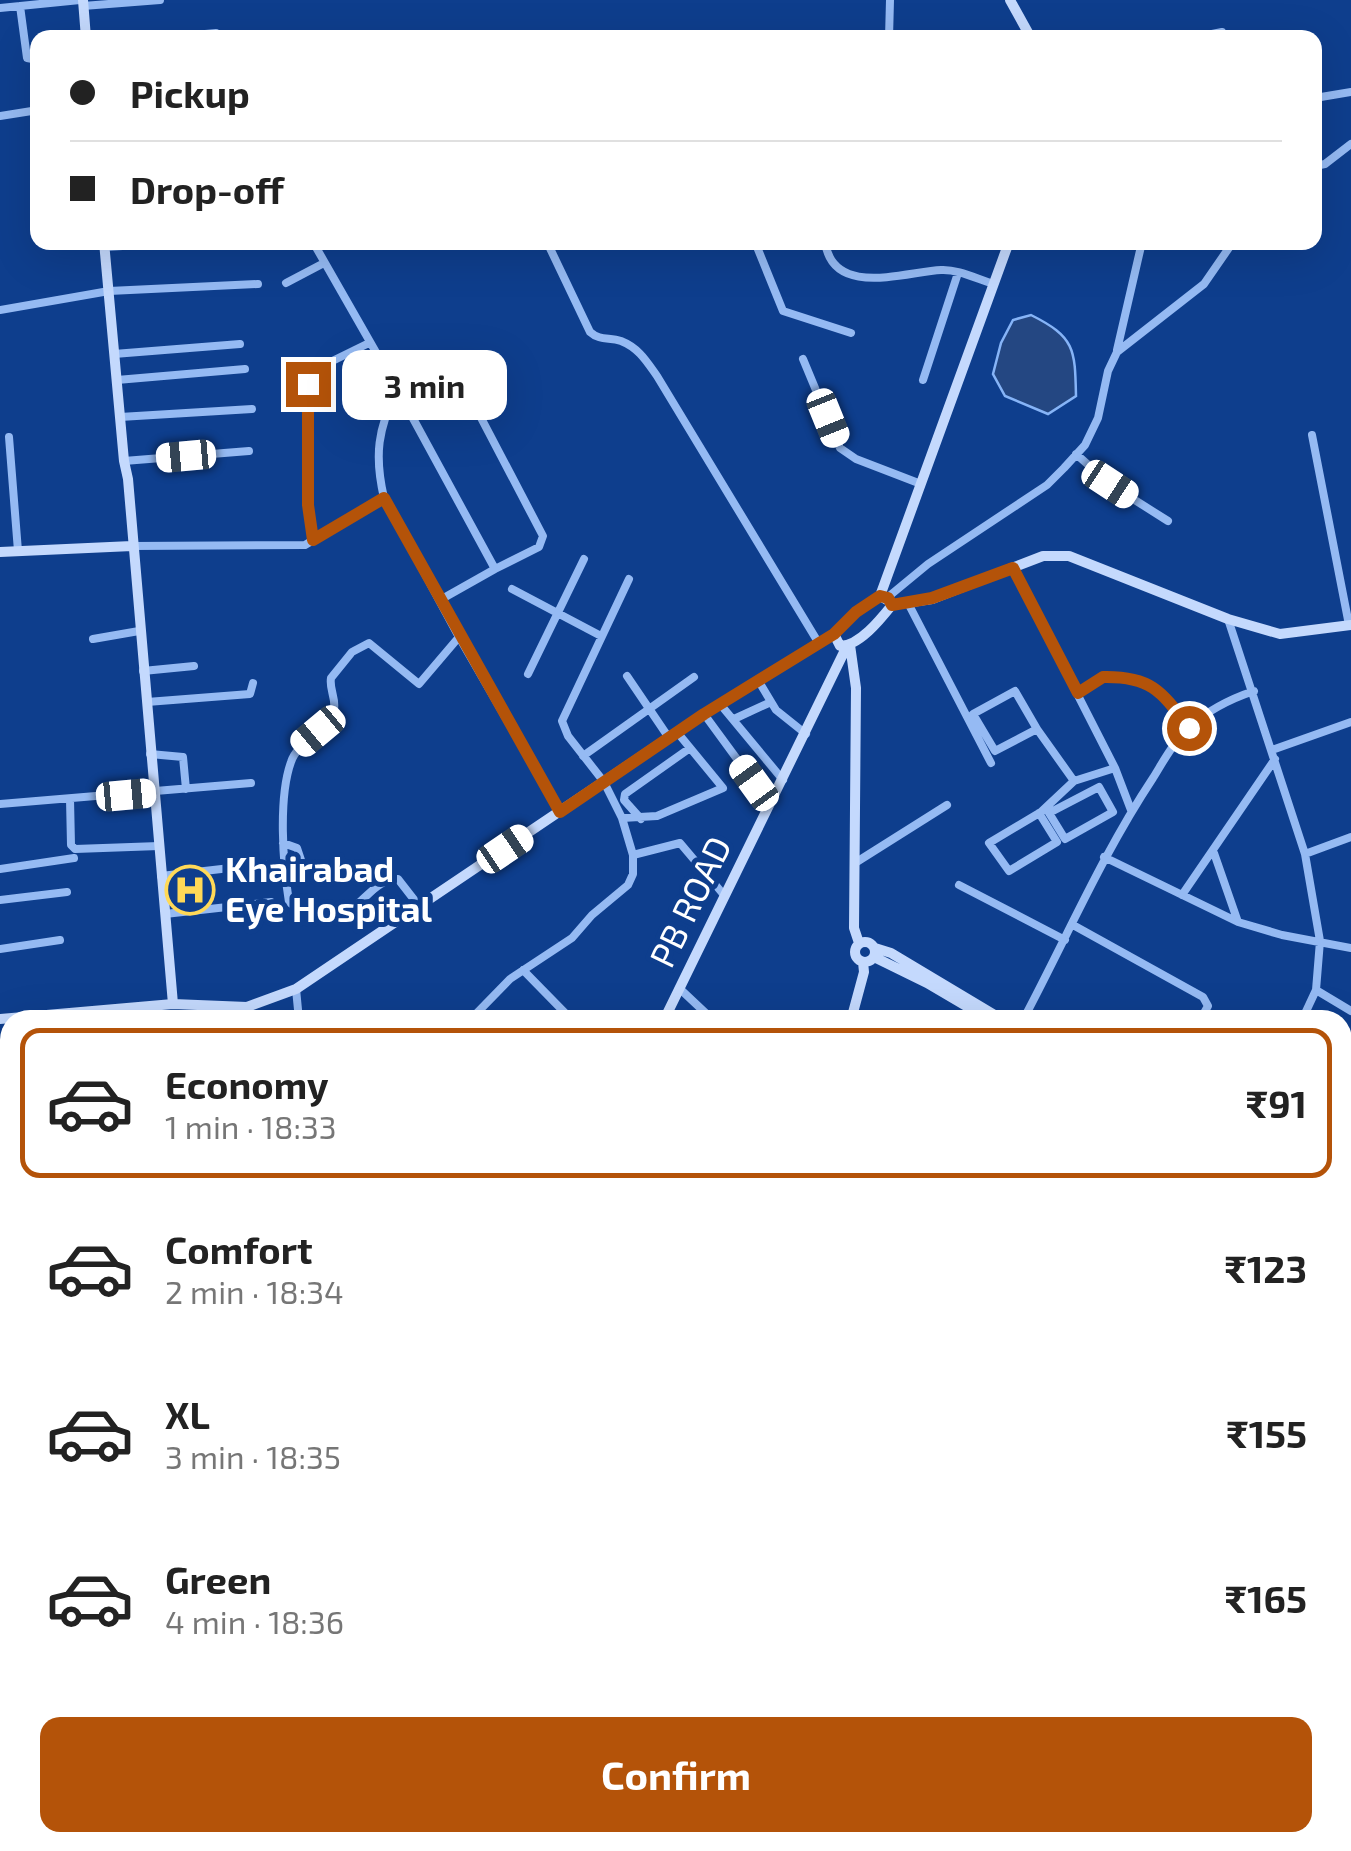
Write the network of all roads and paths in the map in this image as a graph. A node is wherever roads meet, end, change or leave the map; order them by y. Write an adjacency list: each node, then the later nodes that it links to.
1 (160, 0): 4 (street)
2 (890, 0): 8 (street)
3 (1010, 0): 9 (street)
4 (82, 2): 5 (street); 7 (street)
5 (20, 6): 6 (street); 10 (street)
6 (0, 8)
7 (85, 30)
8 (889, 30)
9 (1027, 30)
10 (30, 59)
11 (1351, 92): 12 (street)
12 (1322, 97)
13 (30, 111): 14 (street)
14 (0, 116)
15 (1351, 144): 16 (street)
16 (1322, 165)
17 (105, 250): 30 (street)
18 (317, 250): 25 (street)
19 (551, 250): 72 (street)
20 (759, 250): 32 (street)
21 (829, 250): 26 (street)
22 (1006, 250): 29 (street)
23 (1140, 250): 35 (street)
24 (1227, 250): 35 (street)
25 (324, 262): 27 (street); 33 (street)
26 (958, 273): 29 (street); 40 (street)
27 (286, 283)
28 (258, 284): 30 (street)
29 (994, 284): 49 (street)
30 (109, 291): 31 (street); 36 (street)
31 (0, 310)
32 (851, 333)
33 (369, 343): 41 (street); 52 (street)
34 (240, 344): 36 (street)
35 (1117, 352): 47 (street)
36 (114, 354): 39 (street)
37 (804, 358): 49 (street)
38 (245, 369): 39 (street)
39 (117, 380): 43 (street)
40 (923, 380)
41 (397, 389): 50 (street); 58 (street); 58 (street)
42 (252, 409): 43 (street)
43 (120, 418): 48 (street)
44 (1312, 435): 66 (street)
45 (9, 436): 54 (street)
46 (249, 451): 48 (street)
47 (1076, 454): 51 (street); 61 (street)
48 (124, 460): 53 (street)
49 (921, 484): 61 (street)
50 (384, 498): 52 (street); 62 (street)
51 (1168, 521)
52 (313, 540): 53 (street)
53 (132, 546): 54 (street); 67 (street)
54 (18, 551): 55 (street)
55 (0, 552)
56 (584, 559): 64 (street)
57 (1013, 568): 63 (street); 65 (street); 82 (street)
58 (495, 569): 62 (street)
59 (629, 579): 69 (street)
60 (512, 589): 64 (street)
61 (887, 599): 63 (street); 68 (street); 73 (street)
62 (440, 600): 70 (street)
63 (908, 603): 98 (street)
64 (557, 613): 69 (street); 76 (street)
65 (1228, 619): 66 (street); 81 (street)
66 (1350, 625)
67 (139, 631): 71 (street); 75 (street)
68 (834, 634): 72 (street); 73 (street)
69 (601, 636): 97 (street)
70 (460, 637): 112 (street); 117 (street)
71 (93, 639)
72 (818, 642): 79 (street)
73 (848, 645): 92 (street, PB ROAD); 124 (street)
74 (194, 666): 75 (street)
75 (143, 671): 83 (street)
76 (528, 674)
77 (627, 676): 86 (street)
78 (694, 676): 86 (street)
79 (758, 680): 84 (street); 85 (street)
80 (253, 683): 83 (street)
81 (1254, 691): 91 (street); 96 (street)
82 (1078, 693): 91 (street); 99 (street)
83 (146, 702): 95 (street)
84 (771, 702): 88 (street); 92 (street)
85 (720, 704): 87 (street); 88 (street)
86 (649, 709): 93 (street); 97 (street)
87 (704, 714): 93 (street); 109 (street)
88 (734, 718): 100 (street)
89 (1351, 722): 96 (street)
90 (1037, 728): 90 (street); 101 (street)
91 (1189, 728): 111 (street)
92 (806, 734): 100 (street, PB ROAD)
93 (673, 735): 94 (street); 102 (street)
94 (690, 748): 115 (street); 115 (street)
95 (150, 754): 105 (street); 106 (street)
96 (1273, 754): 119 (street); 120 (street)
97 (583, 756): 102 (street)
98 (991, 763)
99 (1117, 773): 101 (street); 104 (street); 111 (street)
100 (783, 780): 109 (street, PB ROAD)
101 (1074, 781): 113 (street)
102 (604, 782): 112 (street); 114 (street)
103 (251, 783): 105 (street)
104 (1099, 787): 104 (street)
105 (186, 789): 106 (street)
106 (154, 792): 107 (street); 118 (street)
107 (70, 799): 108 (street); 118 (street)
108 (0, 804)
109 (770, 804): 131 (street, PB ROAD)
110 (948, 805): 124 (street)
111 (1131, 810): 122 (street)
112 (560, 812): 135 (street)
113 (1038, 814): 113 (street)
114 (622, 818): 115 (street); 121 (street)
115 (642, 819)
116 (1351, 837): 120 (street)
117 (283, 843): 127 (street); 127 (street)
118 (158, 846): 128 (street)
119 (1214, 852): 132 (street); 137 (street)
120 (1305, 854): 141 (street)
121 (633, 855): 131 (street); 146 (street)
122 (1104, 857): 132 (street); 138 (street)
123 (74, 858): 126 (street)
124 (855, 862): 142 (street)
125 (264, 864): 128 (street)
126 (0, 868)
127 (284, 872): 135 (street)
128 (161, 876): 136 (street)
129 (959, 885): 140 (street)
130 (67, 892): 133 (street)
131 (724, 895): 147 (street, PB ROAD)
132 (1182, 896): 137 (street)
133 (0, 900)
134 (271, 902): 136 (street)
135 (420, 906): 148 (street)
136 (164, 914): 150 (street)
137 (1238, 922): 141 (street)
138 (1073, 926): 140 (street); 163 (street)
139 (60, 940): 143 (street)
140 (1065, 940): 162 (street)
141 (1320, 941): 144 (street); 149 (street)
142 (859, 943): 145 (street); 145 (street)
143 (0, 948)
144 (1351, 948)
145 (871, 956): 159 (street); 160 (street); 161 (street)
146 (523, 970): 155 (street); 156 (street)
147 (679, 988): 157 (street, PB ROAD); 158 (street)
148 (296, 989): 151 (street); 154 (street)
149 (1316, 990): 164 (street); 165 (street)
150 (173, 1004): 151 (street); 152 (street)
151 (203, 1005): 153 (street)
152 (99, 1010)
153 (205, 1010)
154 (298, 1010)
155 (480, 1010)
156 (562, 1010)
157 (669, 1010)
158 (702, 1010)
159 (854, 1010)
160 (973, 1010)
161 (986, 1010)
162 (1028, 1010)
163 (1206, 1010)
164 (1307, 1010)
165 (1351, 1010)

